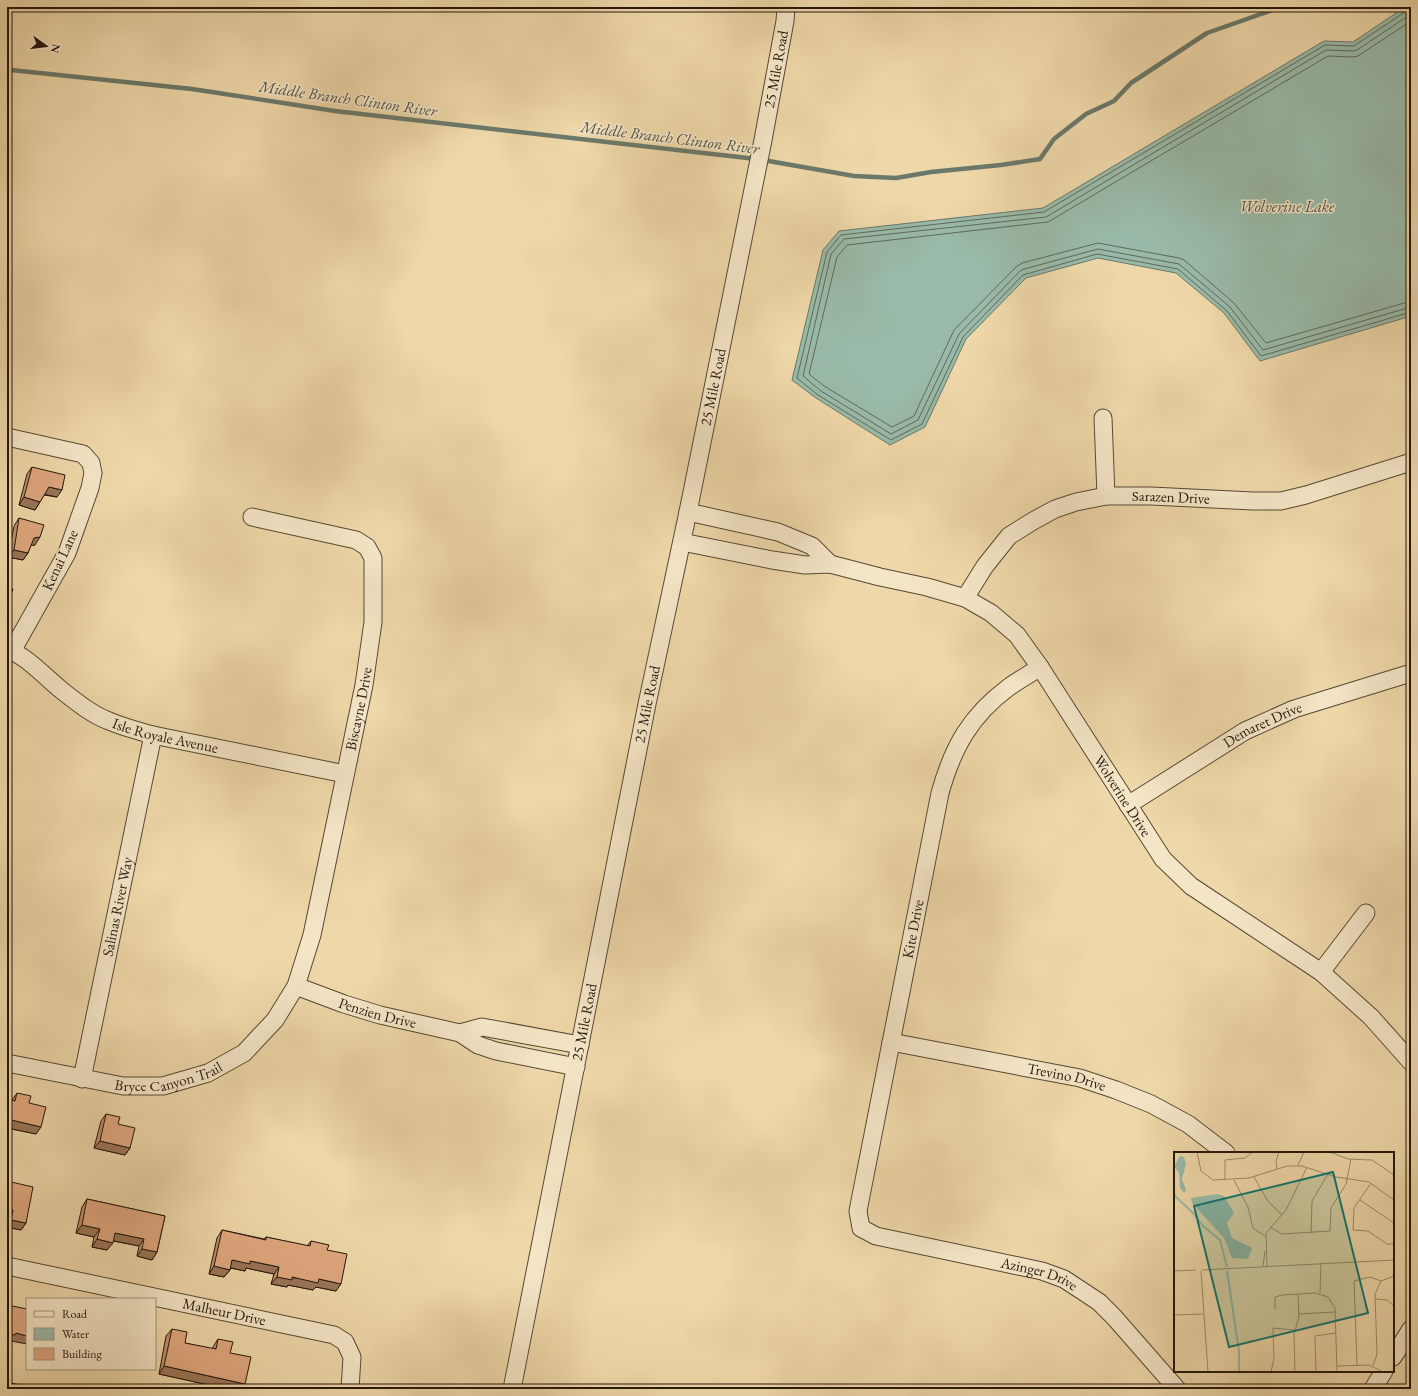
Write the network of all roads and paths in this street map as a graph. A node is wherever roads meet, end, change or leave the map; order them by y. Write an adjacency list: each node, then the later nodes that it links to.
1 (787, 12): 6 (street, 25 Mile Road)
2 (1103, 418): 5 (street)
3 (7, 437): 13 (street, Kenai Lane)
4 (1411, 462): 5 (street, Sarazen Drive)
5 (1106, 496): 12 (street, Sarazen Drive)
6 (688, 512): 8 (street); 9 (street, 25 Mile Road)
7 (252, 517): 17 (street, Biscayne Drive)
8 (778, 532): 10 (street); 11 (street)
9 (682, 542): 10 (street, Wolverine Drive); 24 (street, 25 Mile Road)
10 (772, 560): 11 (street, Wolverine Drive)
11 (830, 564): 12 (street, Wolverine Drive)
12 (965, 598): 14 (street, Wolverine Drive)
13 (9, 650): 16 (street, Isle Royale Avenue)
14 (1040, 668): 18 (street, Wolverine Drive); 23 (street, Kite Drive)
15 (1411, 673): 18 (street, Demaret Drive)
16 (153, 735): 17 (street, Isle Royale Avenue); 28 (street, Salinas River Way)
17 (345, 774): 21 (street, Biscayne Drive)
18 (1128, 805): 20 (street, Wolverine Drive)
19 (1366, 913): 20 (street)
20 (1321, 972): 25 (street, Wolverine Drive)
21 (296, 986): 22 (street, Penzien Drive); 28 (street, Bryce Canyon Trail)
22 (460, 1033): 24 (street, Penzien Drive); 27 (street, Penzien Drive)
23 (891, 1042): 29 (street, Trevino Drive); 30 (street, Kite Drive)
24 (580, 1045): 27 (street, 25 Mile Road)
25 (1411, 1062)
26 (7, 1063): 28 (street, Bryce Canyon Trail)
27 (576, 1067): 36 (street, 25 Mile Road)
28 (82, 1078)
29 (1225, 1152)
30 (861, 1228): 37 (street, Azinger Drive)
31 (7, 1266): 35 (street, Malheur Drive)
32 (1403, 1333): 33 (street)
33 (1394, 1355)
34 (1383, 1372): 38 (street)
35 (350, 1389)
36 (512, 1389)
37 (1177, 1389)
38 (1373, 1389)

